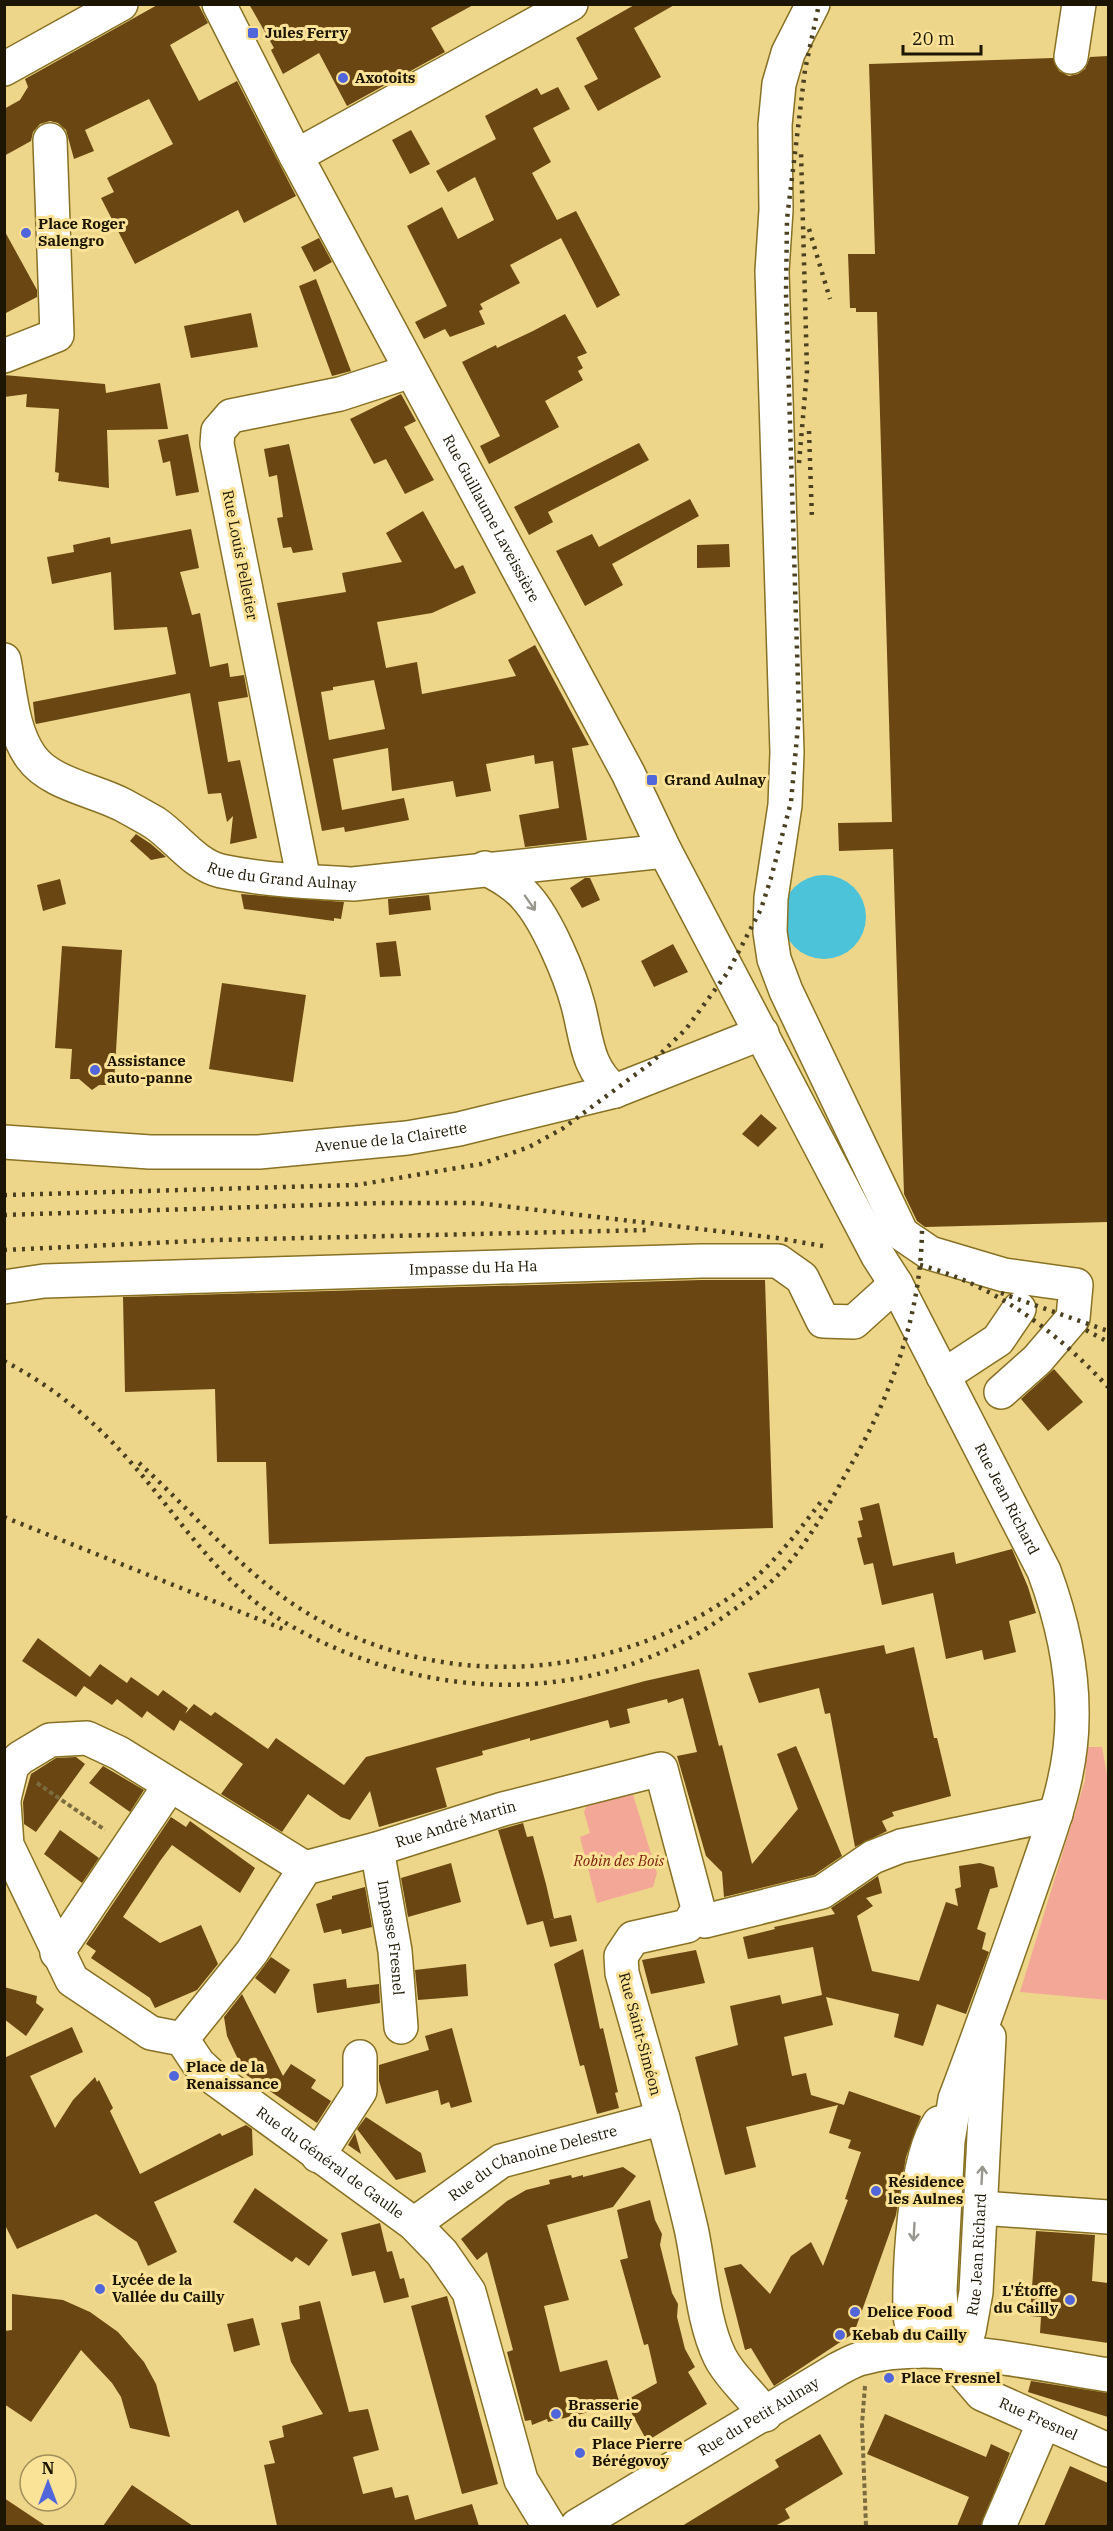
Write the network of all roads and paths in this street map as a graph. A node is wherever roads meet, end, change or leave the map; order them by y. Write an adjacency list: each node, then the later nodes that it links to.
1 (121, 4): 7 (street)
2 (219, 4): 9 (street, Rue Guillaume Laveissière)
3 (571, 4): 9 (street)
4 (813, 4): 24 (street)
5 (1079, 4): 6 (street)
6 (1071, 57)
7 (4, 69)
8 (50, 140): 10 (street)
9 (296, 156): 11 (street, Rue Guillaume Laveissière)
10 (4, 356)
11 (411, 371): 14 (street, Rue Guillaume Laveissière); 16 (street, Rue Louis Pelletier)
12 (4, 660): 13 (street, Rue du Grand Aulnay)
13 (15, 749): 16 (street, Rue du Grand Aulnay)
14 (665, 851): 15 (street, Rue du Grand Aulnay); 17 (street, Rue Guillaume Laveissière)
15 (485, 868): 16 (street, Rue du Grand Aulnay); 18 (street, one-way to 18)
16 (304, 881)
17 (762, 1033): 18 (street, Avenue de la Clairette); 20 (street, Rue Jean Richard)
18 (615, 1091): 19 (street, Avenue de la Clairette)
19 (4, 1142)
20 (896, 1284): 21 (street, Impasse du Ha Ha); 23 (street, Rue Jean Richard)
21 (4, 1287)
22 (1019, 1309): 23 (street)
23 (942, 1376): 28 (street, Rue Jean Richard)
24 (1001, 1392)
25 (12, 1766): 26 (street); 27 (street); 29 (path)
26 (171, 1785): 29 (street); 31 (street)
27 (4, 1801): 33 (street)
28 (1056, 1814): 32 (street, Rue Saint-Siméon); 34 (street, Rue Jean Richard)
29 (129, 1846): 33 (street)
30 (376, 1849): 31 (street, Rue André Martin); 32 (street, Rue André Martin); 35 (street, Impasse Fresnel)
31 (305, 1868): 36 (street)
32 (693, 1918): 39 (street, Rue Saint-Siméon)
33 (57, 1953): 36 (street)
34 (991, 2001): 38 (street, Rue Jean Richard); 45 (street, Rue Jean Richard, one-way to 34)
35 (401, 2027)
36 (182, 2039): 40 (street, Rue du Général de Gaulle)
37 (360, 2057): 40 (street)
38 (955, 2099): 44 (street, Rue Jean Richard, one-way to 44); 45 (street, Rue Jean Richard)
39 (663, 2118): 43 (street, Rue du Chanoine Delestre); 48 (street, Rue Saint-Siméon)
40 (318, 2156): 43 (street, Rue du Général de Gaulle)
41 (995, 2209): 42 (street)
42 (1108, 2217)
43 (414, 2224): 51 (street, Rue du Général de Gaulle)
44 (918, 2351): 45 (street, Rue du Petit Aulnay); 46 (street, Rue du Petit Aulnay)
45 (952, 2353): 47 (street, Rue du Petit Aulnay); 49 (street, Rue Fresnel)
46 (866, 2357): 48 (street, Rue du Petit Aulnay); 53 (path)
47 (1108, 2375)
48 (765, 2415): 52 (street, Rue du Petit Aulnay)
49 (1044, 2422): 50 (street, Rue Fresnel); 54 (street)
50 (1108, 2450)
51 (549, 2526)
52 (577, 2526)
53 (866, 2526)
54 (999, 2526)

